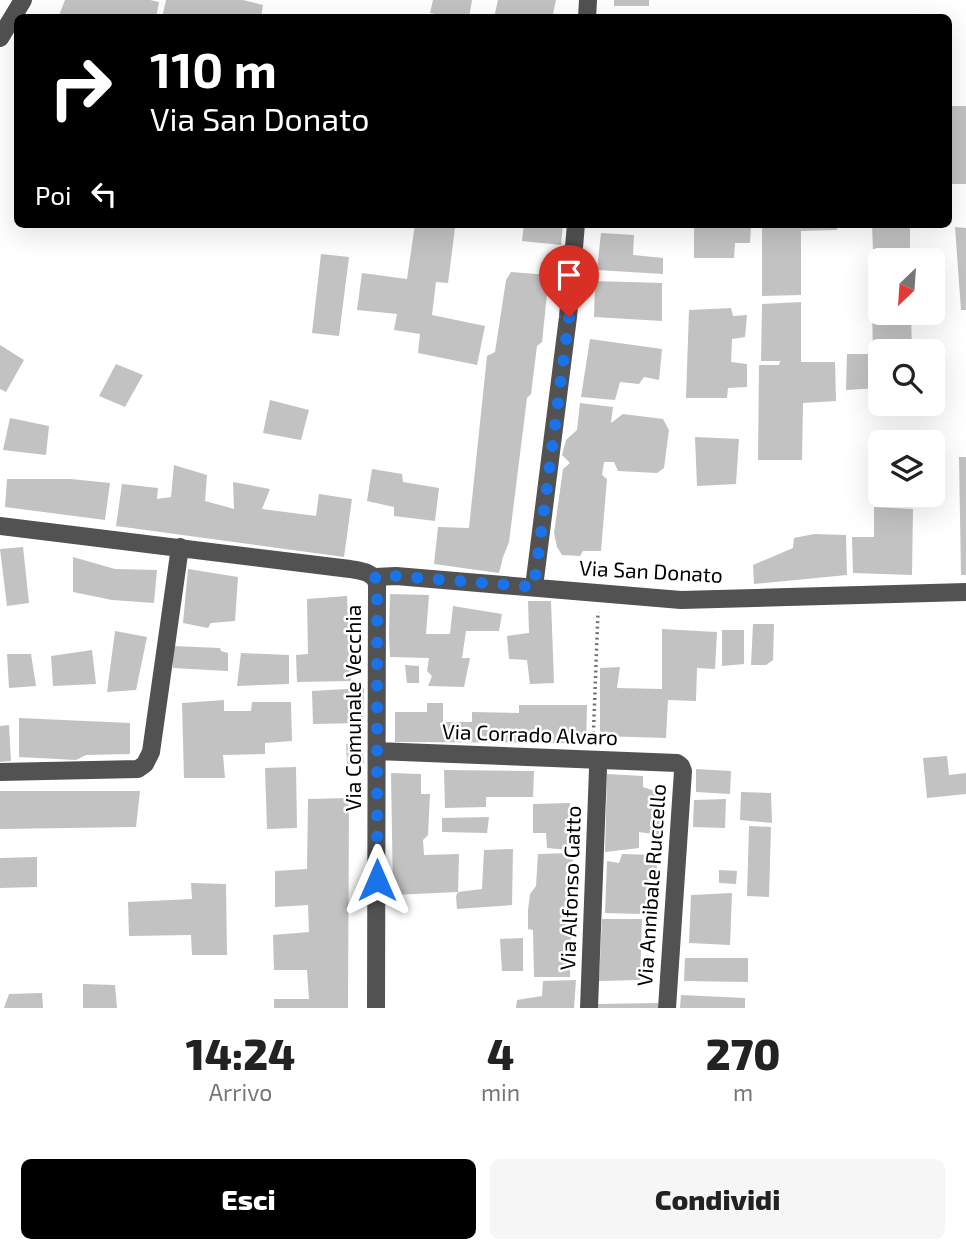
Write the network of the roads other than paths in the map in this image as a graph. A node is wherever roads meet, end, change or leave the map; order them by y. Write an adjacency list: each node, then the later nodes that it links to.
1 (14, 15): 2 (street)
2 (0, 38)
3 (576, 228): 7 (street)
4 (0, 526): 5 (street, Via Comunale Vecchia)
5 (180, 547): 6 (street, Via Comunale Vecchia); 12 (street)
6 (375, 577): 7 (street, Via San Donato); 9 (street, Via Comunale Vecchia)
7 (534, 587): 8 (street, Via San Donato)
8 (966, 592)
9 (377, 751): 10 (street, Via Corrado Alvaro); 13 (street, Via Comunale Vecchia)
10 (595, 765): 11 (street, Via Corrado Alvaro); 14 (street, Via Alfonso Gatto)
11 (681, 766): 15 (street, Via Annibale Ruccello)
12 (0, 772)
13 (376, 1008)
14 (589, 1008)
15 (667, 1008)

